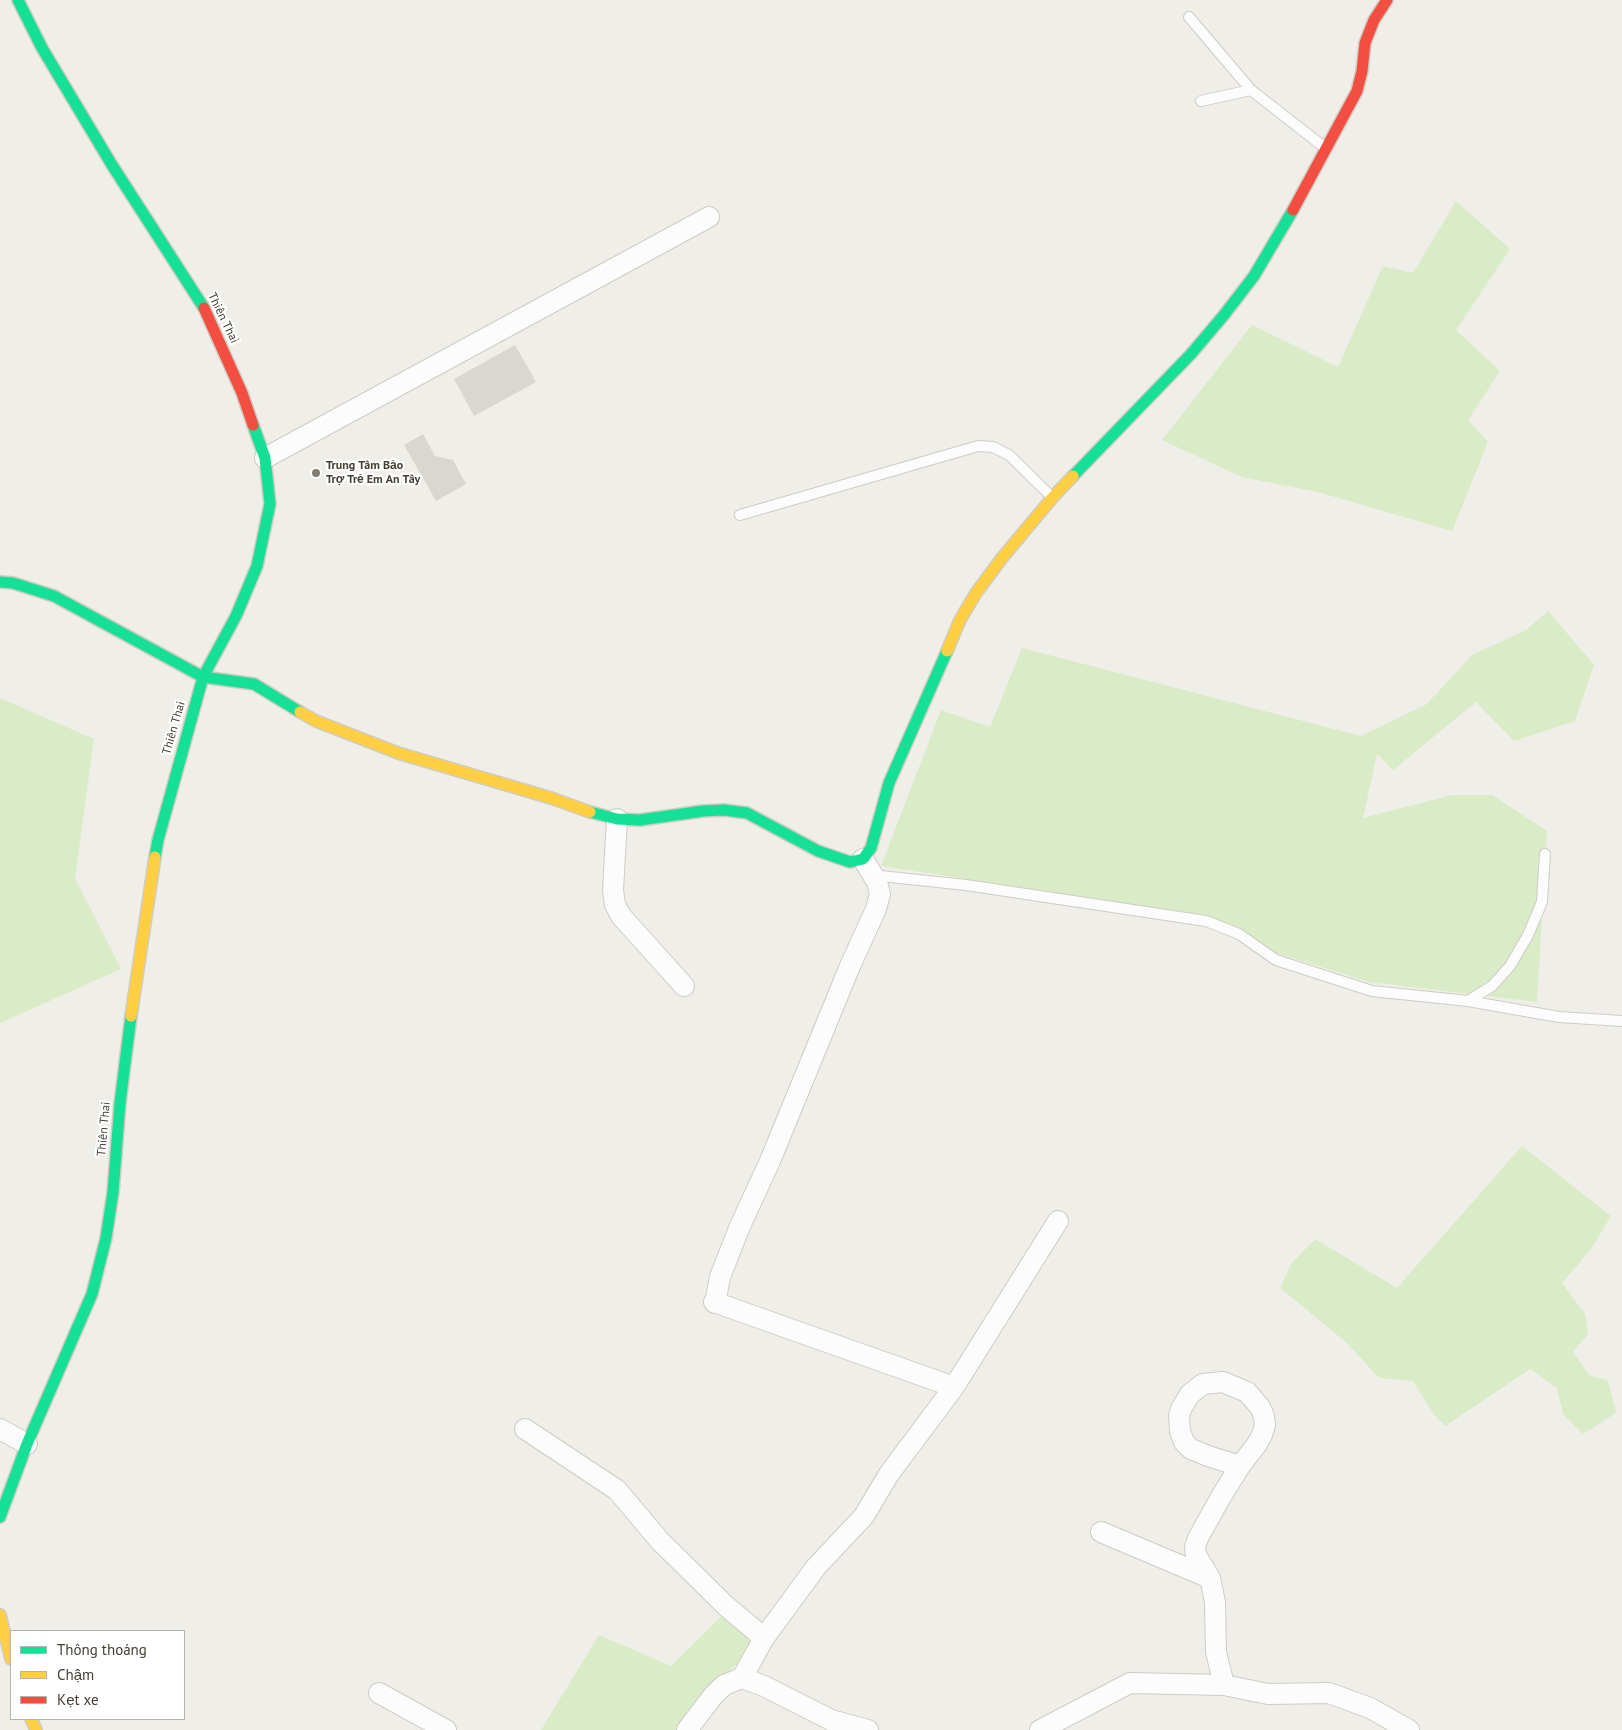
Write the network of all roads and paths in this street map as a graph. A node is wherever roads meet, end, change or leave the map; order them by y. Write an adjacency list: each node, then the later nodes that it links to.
1 (18, 0): 8 (street, Thiên Thai)
2 (1387, 0): 6 (street)
3 (1189, 18): 4 (lane)
4 (1251, 90): 5 (lane); 6 (lane)
5 (1201, 101)
6 (1327, 149): 9 (street)
7 (709, 217): 8 (street)
8 (265, 458): 12 (street, Thiên Thai)
9 (1053, 497): 10 (lane); 15 (street)
10 (740, 515)
11 (0, 582): 12 (street)
12 (203, 677): 13 (street); 23 (street, Thiên Thai)
13 (617, 819): 15 (street); 16 (street)
14 (1545, 854): 17 (lane)
15 (868, 865): 17 (lane); 20 (street)
16 (684, 986)
17 (1468, 1001): 18 (lane)
18 (1622, 1021)
19 (1058, 1221): 20 (street)
20 (954, 1387): 29 (street)
21 (0, 1429): 23 (street)
22 (525, 1429): 29 (street)
23 (27, 1444): 25 (street, Thiên Thai)
24 (1240, 1466): 24 (street); 27 (street)
25 (0, 1517)
26 (1101, 1532): 27 (street)
27 (1210, 1578): 32 (street)
28 (0, 1615): 30 (street)
29 (764, 1638): 31 (street)
30 (10, 1655)
31 (742, 1678): 35 (street); 36 (street)
32 (1224, 1685): 37 (street); 38 (street)
33 (379, 1693): 34 (street)
34 (446, 1730)
35 (686, 1730)
36 (868, 1730)
37 (1040, 1730)
38 (1409, 1730)

